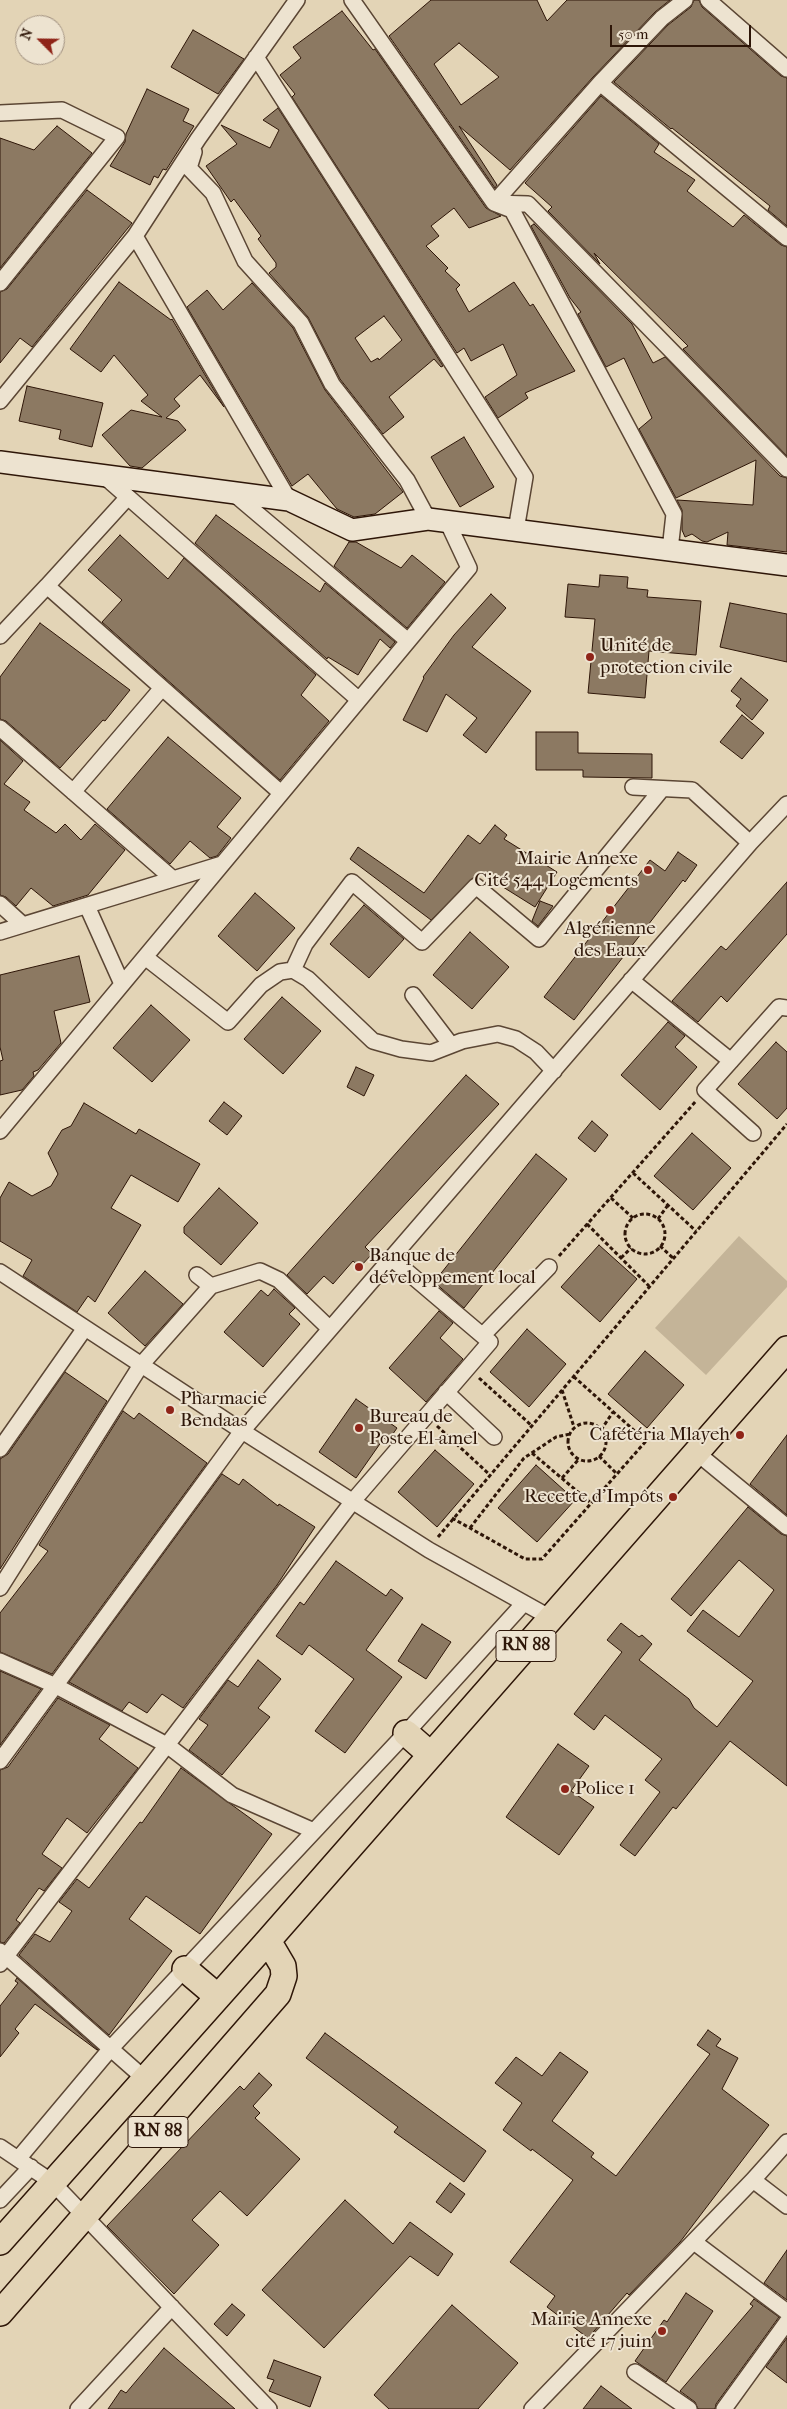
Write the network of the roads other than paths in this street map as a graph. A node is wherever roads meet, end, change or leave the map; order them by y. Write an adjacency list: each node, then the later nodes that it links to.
1 (297, 0): 5 (street)
2 (352, 0): 10 (street)
3 (684, 0): 7 (street)
4 (708, 0): 6 (street)
5 (256, 56): 9 (street); 22 (street)
6 (787, 69)
7 (600, 83): 10 (street); 12 (street)
8 (0, 113): 13 (street)
9 (198, 139): 11 (street); 21 (street)
10 (494, 203): 16 (street); 23 (street)
11 (135, 236): 14 (street); 20 (street)
12 (787, 238)
13 (0, 283)
14 (0, 401)
15 (0, 462): 17 (main road)
16 (787, 469)
17 (104, 476): 18 (main road); 19 (street)
18 (233, 493): 20 (main road); 27 (street)
19 (128, 497): 25 (street); 29 (street)
20 (289, 500): 21 (main road)
21 (437, 520): 22 (main road); 27 (street)
22 (516, 530): 23 (main road)
23 (670, 550): 24 (main road)
24 (787, 565)
25 (47, 586): 26 (street); 28 (street)
26 (0, 636)
27 (408, 641): 29 (street)
28 (162, 688): 33 (street); 34 (street)
29 (358, 700): 34 (street)
30 (0, 728): 33 (street)
31 (633, 788): 32 (street)
32 (662, 789): 36 (street); 44 (street)
33 (73, 792): 38 (street)
34 (281, 793): 37 (street)
35 (787, 804): 36 (street)
36 (750, 843): 45 (street)
37 (222, 864): 38 (street); 43 (street)
38 (173, 879): 40 (street)
39 (0, 904): 41 (street)
40 (86, 906): 41 (street); 46 (street)
41 (24, 925): 42 (street)
42 (0, 932)
43 (145, 958): 44 (street); 46 (street)
44 (294, 970): 49 (street)
45 (632, 980): 50 (street); 51 (street)
46 (122, 984): 52 (street)
47 (413, 995): 49 (street)
48 (787, 1008): 50 (street)
49 (451, 1045): 51 (street)
50 (732, 1061): 53 (street)
51 (554, 1071): 54 (street)
52 (0, 1131)
53 (753, 1133)
54 (392, 1258): 60 (street); 61 (street)
55 (549, 1267): 61 (street)
56 (0, 1272): 59 (street)
57 (198, 1275): 58 (street)
58 (211, 1286): 60 (street); 63 (street)
59 (85, 1328): 63 (street); 67 (street)
60 (330, 1329): 65 (street)
61 (482, 1335): 64 (street)
62 (787, 1349): 68 (main road, RN 88)
63 (141, 1365): 65 (street); 71 (street)
64 (446, 1392): 66 (street); 69 (street)
65 (242, 1431): 69 (street); 75 (street)
66 (494, 1437)
67 (0, 1449)
68 (698, 1453): 70 (street); 73 (main road, RN 88)
69 (353, 1502): 72 (street); 77 (street)
70 (787, 1527)
71 (0, 1588)
72 (524, 1602): 73 (street); 76 (street)
73 (551, 1618): 78 (main road, RN 88)
74 (0, 1661): 75 (street)
75 (56, 1686): 77 (street); 79 (street)
76 (406, 1733): 78 (main road); 80 (street)
77 (167, 1745): 80 (street); 82 (street)
78 (431, 1755): 81 (main road, RN 88)
79 (0, 1761)
80 (314, 1831): 83 (street)
81 (266, 1943): 84 (main road); 94 (main road, RN 88)
82 (2, 1957): 85 (street)
83 (185, 1969): 84 (main road); 85 (street)
84 (218, 1997): 86 (main road)
85 (112, 2047): 86 (street); 89 (street)
86 (145, 2078): 91 (main road)
87 (787, 2142): 90 (street)
88 (0, 2147): 89 (street)
89 (24, 2163): 91 (street); 92 (street)
90 (753, 2180): 93 (street); 96 (street)
91 (52, 2182): 94 (street); 95 (main road)
92 (0, 2200)
93 (787, 2206)
94 (85, 2215): 97 (street); 99 (main road, RN 88)
95 (0, 2242)
96 (694, 2242): 98 (street); 104 (street)
97 (172, 2307): 102 (street); 103 (street)
98 (787, 2312)
99 (0, 2313)
100 (787, 2322): 106 (street)
101 (635, 2372): 105 (street)
102 (78, 2409)
103 (269, 2409)
104 (532, 2409)
105 (689, 2409)
106 (724, 2409)

